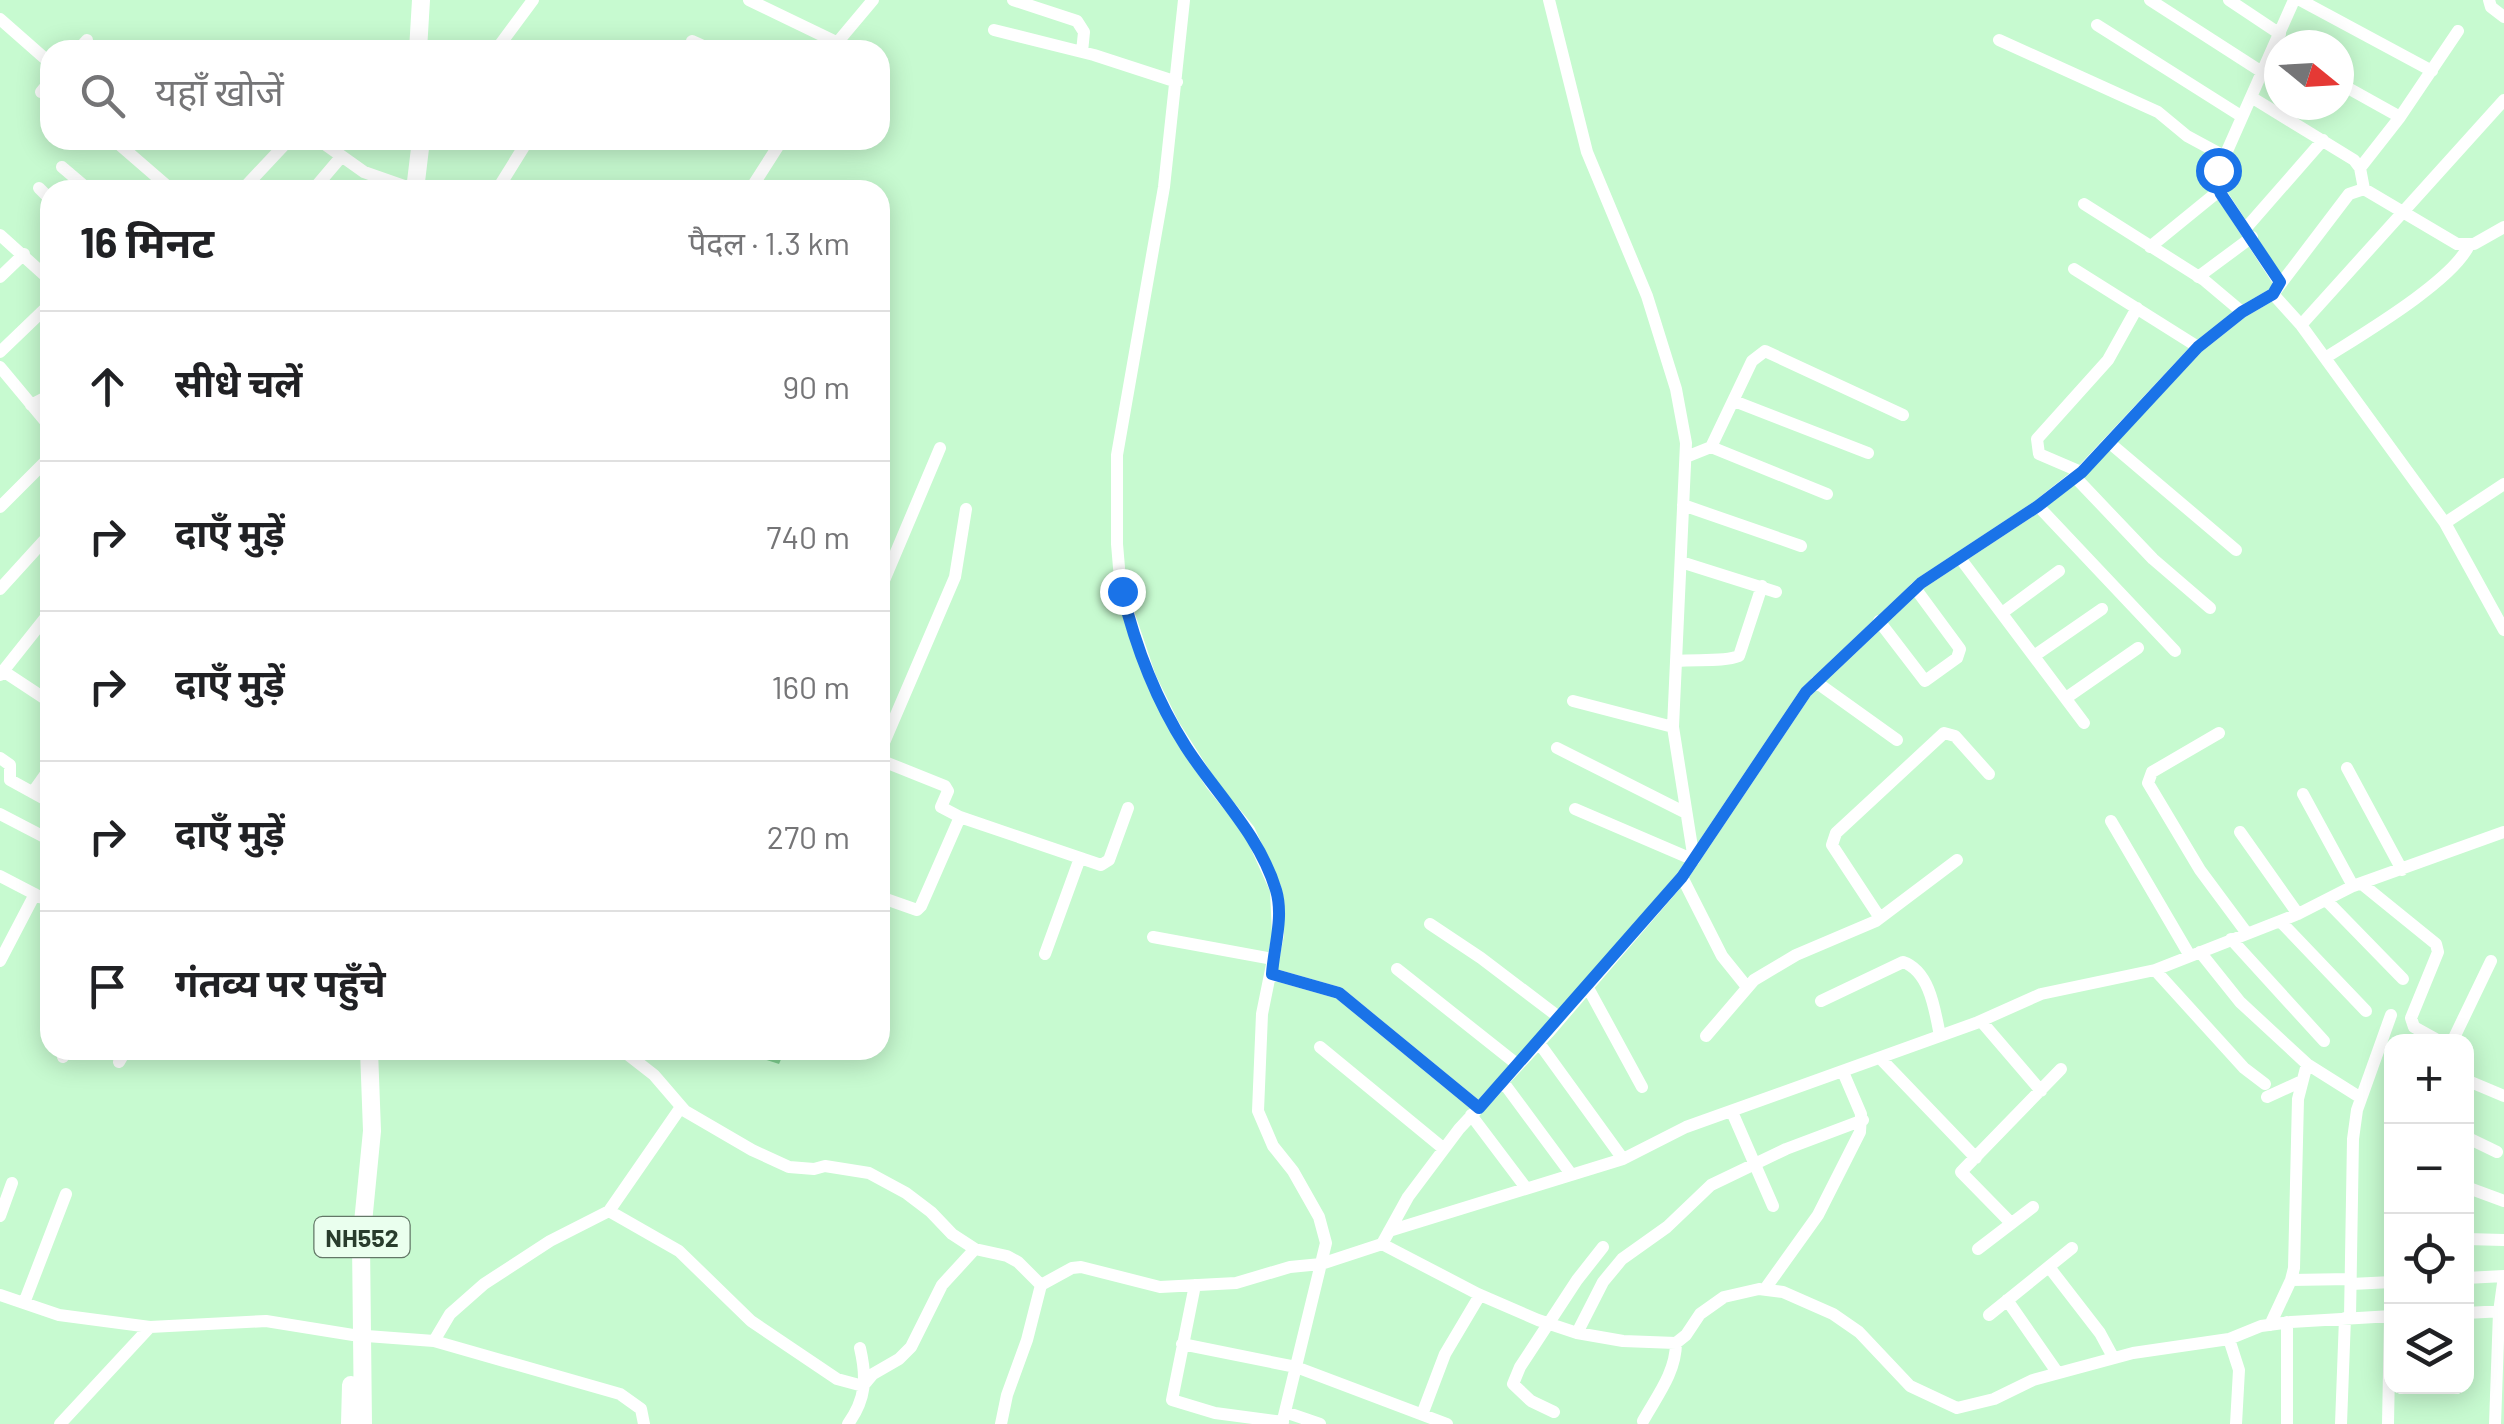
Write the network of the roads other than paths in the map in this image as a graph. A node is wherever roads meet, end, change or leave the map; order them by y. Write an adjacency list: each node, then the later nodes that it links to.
1 (421, 0): 20 (highway)
2 (432, 0): 21 (highway)
3 (533, 0): 22 (street)
4 (748, 0): 23 (street)
5 (873, 0): 24 (street)
6 (1013, 0): 26 (street)
7 (1184, 0): 31 (street)
8 (1549, 0): 90 (street)
9 (2150, 0): 30 (street)
10 (2228, 0): 18 (street)
11 (2297, 0): 17 (street); 29 (street)
12 (2489, 0): 13 (street)
13 (2504, 17)
14 (0, 19): 27 (street)
15 (2096, 25): 35 (street)
16 (994, 30): 26 (street)
17 (2284, 30)
18 (2264, 31)
19 (2458, 31): 29 (street)
20 (419, 40)
21 (430, 40)
22 (503, 40)
23 (823, 40)
24 (839, 40)
25 (1998, 40): 45 (street)
26 (1082, 52): 31 (street)
27 (40, 54)
28 (2264, 68): 30 (street)
29 (2432, 71): 36 (street)
30 (2262, 72): 33 (street)
31 (1178, 82): 171 (street)
32 (2354, 91): 36 (street)
33 (2250, 97): 35 (street); 37 (street)
34 (2504, 100): 61 (street)
35 (2241, 116): 45 (street)
36 (2400, 116): 48 (street)
37 (2322, 140): 48 (street); 63 (street)
38 (126, 150): 50 (street)
39 (280, 150): 51 (street)
40 (332, 150): 46 (street)
41 (409, 150): 54 (highway)
42 (418, 150): 55 (highway)
43 (522, 150): 56 (street)
44 (772, 150): 57 (street)
45 (2224, 156): 59 (street)
46 (341, 157): 52 (street); 53 (street)
47 (62, 167): 49 (street)
48 (2360, 168): 58 (street)
49 (77, 180)
50 (161, 180)
51 (251, 180)
52 (321, 180)
53 (384, 180)
54 (407, 180)
55 (410, 180)
56 (503, 180)
57 (756, 180)
58 (2364, 189): 61 (street); 72 (street)
59 (2220, 190): 63 (street); 66 (street)
60 (2084, 204): 66 (street)
61 (2404, 212): 65 (street); 76 (street)
62 (2504, 227): 65 (street)
63 (2249, 233): 70 (street); 72 (street)
64 (0, 234): 67 (street)
65 (2469, 245): 79 (street)
66 (2150, 246): 70 (street)
67 (24, 254): 69 (street); 71 (street)
68 (2074, 269): 73 (street)
69 (40, 270)
70 (2198, 276): 74 (street)
71 (0, 277)
72 (2276, 288): 74 (street); 76 (street)
73 (2137, 308): 77 (street); 92 (street)
74 (2242, 312): 77 (street)
75 (40, 314): 78 (street)
76 (2301, 324): 79 (street)
77 (2198, 347): 86 (street)
78 (0, 352)
79 (2325, 358): 99 (street)
80 (0, 367): 83 (street)
81 (40, 400): 83 (street)
82 (1734, 401): 85 (street); 87 (street); 89 (street)
83 (31, 405): 84 (street)
84 (40, 415)
85 (1903, 415)
86 (2111, 444): 92 (street); 102 (street)
87 (1711, 447): 90 (street); 94 (street)
88 (940, 448): 105 (street)
89 (1868, 453)
90 (1686, 457): 95 (street)
91 (40, 468): 96 (street)
92 (2078, 475): 97 (street); 111 (street)
93 (2502, 490): 99 (street)
94 (1826, 494)
95 (1683, 505): 101 (street); 104 (street)
96 (0, 506)
97 (2038, 506): 103 (street); 118 (street)
98 (966, 509): 128 (street)
99 (2445, 523): 115 (street)
100 (40, 545): 109 (street)
101 (1802, 546)
102 (2236, 550)
103 (1960, 558): 108 (street); 113 (street)
104 (1681, 562): 107 (street); 120 (street)
105 (890, 566)
106 (2059, 572): 113 (street)
107 (1762, 586): 110 (street); 120 (street)
108 (1915, 588): 114 (street); 114 (street)
109 (0, 589)
110 (1776, 592)
111 (2210, 608)
112 (2102, 609): 119 (street)
113 (2002, 614): 119 (street)
114 (1880, 621): 122 (street)
115 (2504, 630)
116 (40, 631): 121 (street)
117 (2138, 648): 124 (street)
118 (2175, 651)
119 (2034, 656): 124 (street)
120 (1677, 661): 127 (street)
121 (2, 673): 123 (street)
122 (1816, 682): 130 (street); 152 (street)
123 (40, 696)
124 (2066, 698): 126 (street)
125 (1574, 702): 127 (street)
126 (2084, 723)
127 (1673, 727): 144 (street)
128 (890, 729)
129 (2219, 734): 166 (street)
130 (1897, 740)
131 (1557, 748): 144 (street)
132 (0, 758): 136 (street)
133 (890, 764): 146 (street)
134 (2348, 768): 154 (street)
135 (1989, 774): 163 (street)
136 (10, 780): 138 (street); 140 (street)
137 (40, 782): 138 (street)
138 (33, 792): 141 (street)
139 (2303, 794): 157 (street)
140 (0, 795)
141 (40, 796)
142 (1128, 808): 151 (street)
143 (1575, 810): 152 (street)
144 (1686, 812): 152 (street)
145 (0, 814): 150 (street)
146 (960, 817): 151 (street); 161 (street)
147 (2111, 821): 170 (street)
148 (2240, 832): 162 (street)
149 (2504, 832): 154 (street)
150 (40, 835)
151 (1080, 858): 169 (street)
152 (1694, 860): 156 (street)
153 (1957, 860): 163 (street)
154 (2402, 870): 157 (street)
155 (0, 876): 158 (street)
156 (1682, 877): 178 (street); 179 (street)
157 (2358, 885): 160 (street); 185 (street)
158 (35, 894): 159 (street); 172 (street)
159 (40, 897)
160 (2326, 900): 162 (street); 177 (street)
161 (890, 901)
162 (2298, 914): 164 (street)
163 (1880, 918): 179 (street)
164 (2280, 921): 166 (street); 181 (street)
165 (1430, 924): 183 (street)
166 (2246, 932): 168 (street)
167 (1154, 937): 171 (street)
168 (2230, 939): 170 (street); 189 (street)
169 (1045, 954)
170 (2195, 954): 175 (street); 196 (street)
171 (1273, 959): 176 (street)
172 (0, 961)
173 (2491, 961): 186 (street)
174 (1397, 969): 197 (street)
175 (2155, 970): 184 (street); 200 (street)
176 (1272, 974): 208 (street); 235 (street)
177 (2404, 979)
178 (1587, 986): 183 (street); 203 (street)
179 (1747, 987): 187 (street)
180 (1820, 1001): 188 (street)
181 (2366, 1012)
182 (2391, 1015): 206 (street)
183 (1560, 1018): 190 (street)
184 (1981, 1021): 188 (street); 204 (street)
185 (2426, 1034)
186 (2456, 1034)
187 (1706, 1036)
188 (1940, 1036): 192 (street)
189 (2324, 1041)
190 (1539, 1043): 197 (street); 215 (street)
191 (1320, 1048): 212 (street)
192 (1880, 1058): 199 (street); 214 (street)
193 (358, 1060): 259 (highway, NH552)
194 (368, 1060): 259 (highway, NH552)
195 (635, 1060): 207 (street)
196 (2307, 1064): 200 (street); 206 (street)
197 (1518, 1066): 201 (street)
198 (2061, 1070): 204 (street)
199 (1843, 1072): 209 (street); 210 (street)
200 (2302, 1081): 239 (street)
201 (1503, 1082): 208 (street); 217 (street)
202 (2474, 1083): 205 (street)
203 (1642, 1088)
204 (2040, 1091): 214 (street)
205 (2504, 1096)
206 (2361, 1098): 240 (street)
207 (681, 1106): 225 (street); 233 (street)
208 (1475, 1112): 212 (street); 219 (street)
209 (1732, 1112): 215 (street); 216 (street)
210 (1862, 1120): 216 (street); 244 (street)
211 (2474, 1142): 213 (street)
212 (1444, 1149): 228 (street)
213 (2498, 1152)
214 (1976, 1158): 227 (street)
215 (1622, 1159): 217 (street)
216 (1756, 1165): 223 (street); 258 (street)
217 (1571, 1174): 219 (street)
218 (12, 1183): 226 (street)
219 (1526, 1188): 228 (street)
220 (2474, 1190): 222 (street)
221 (66, 1194): 248 (street)
222 (2504, 1201)
223 (1774, 1206)
224 (2033, 1208): 227 (street)
225 (609, 1212): 261 (street); 268 (street)
226 (0, 1216)
227 (2010, 1222): 234 (street)
228 (1385, 1238): 235 (street); 246 (street)
229 (2474, 1239): 230 (street)
230 (2504, 1240)
231 (1603, 1248): 255 (street)
232 (2072, 1248): 236 (street)
233 (975, 1250): 242 (street); 268 (street)
234 (1978, 1250)
235 (1321, 1264): 243 (street); 266 (street)
236 (2049, 1267): 247 (street); 265 (street)
237 (2504, 1276): 238 (street); 249 (street)
238 (2474, 1278)
239 (2292, 1280): 240 (street); 256 (street)
240 (2351, 1281): 241 (street); 253 (street)
241 (2384, 1282)
242 (1041, 1285): 243 (street); 281 (street)
243 (1194, 1285): 263 (street)
244 (1764, 1289): 262 (street); 270 (street)
245 (0, 1295): 248 (street)
246 (1480, 1295): 255 (street); 271 (street)
247 (2007, 1300): 251 (street); 267 (street)
248 (24, 1302): 257 (street)
249 (2502, 1311): 250 (street); 289 (street)
250 (2474, 1313)
251 (1989, 1315)
252 (2384, 1316): 253 (street)
253 (2348, 1318): 254 (street); 287 (street)
254 (2287, 1322): 256 (street); 286 (street)
255 (1550, 1324): 258 (street); 272 (street)
256 (2270, 1325): 260 (street)
257 (150, 1328): 259 (street); 276 (street)
258 (1577, 1333): 262 (street)
259 (358, 1335): 261 (street); 277 (highway, NH552); 278 (highway, NH552)
260 (2229, 1339): 265 (street); 285 (street)
261 (434, 1341): 279 (street)
262 (1676, 1343): 275 (street)
263 (1182, 1344): 266 (street); 273 (street)
264 (860, 1348): 268 (street)
265 (2113, 1357): 267 (street)
266 (1296, 1367): 271 (street); 274 (street)
267 (2058, 1372): 270 (street)
268 (863, 1386): 280 (street)
269 (2389, 1394): 288 (street)
270 (1966, 1408): 284 (street)
271 (1423, 1412): 283 (street)
272 (1554, 1412)
273 (1214, 1419): 274 (street)
274 (1283, 1419): 282 (street)
275 (1643, 1420)
276 (60, 1424)
277 (350, 1424)
278 (362, 1424)
279 (644, 1424)
280 (848, 1424)
281 (1001, 1424)
282 (1320, 1424)
283 (1447, 1424)
284 (1976, 1424)
285 (2236, 1424)
286 (2286, 1424)
287 (2341, 1424)
288 (2388, 1424)
289 (2495, 1424)

